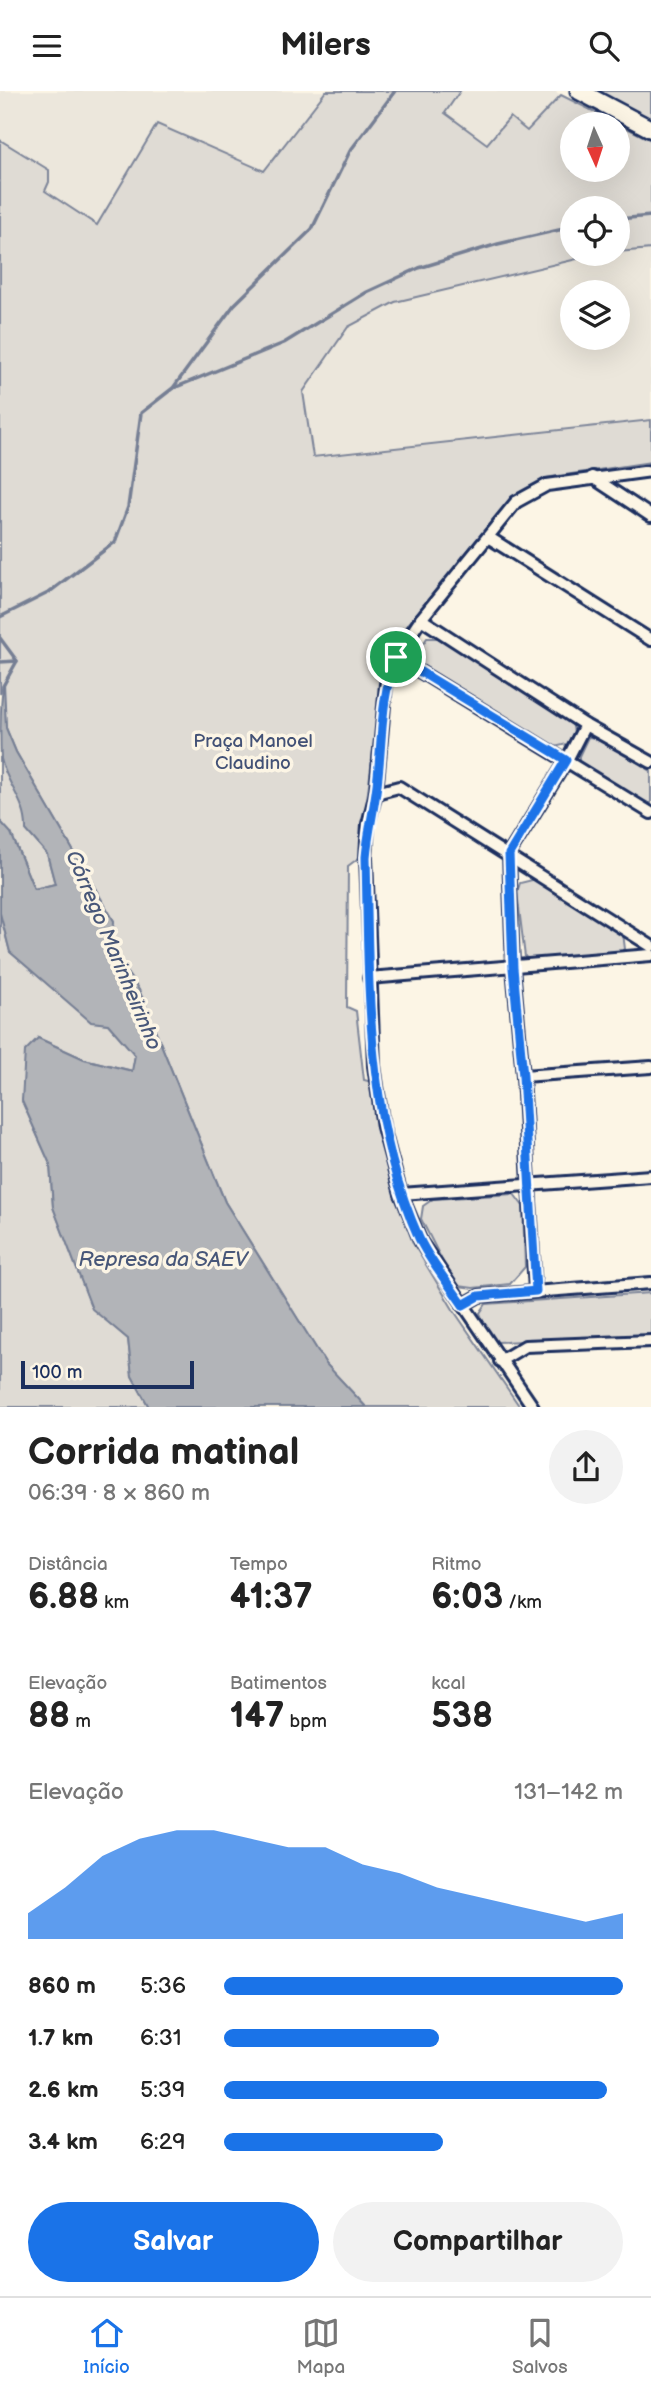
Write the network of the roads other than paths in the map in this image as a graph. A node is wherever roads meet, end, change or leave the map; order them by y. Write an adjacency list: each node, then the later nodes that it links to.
1 (579, 91): 2 (main road)
2 (651, 129)
3 (651, 471): 4 (street)
4 (592, 477): 5 (street); 6 (street)
5 (651, 516)
6 (488, 537): 7 (street); 8 (street)
7 (421, 619): 9 (street); 10 (street)
8 (651, 640)
9 (396, 657): 11 (street); 13 (street)
10 (584, 725): 11 (street); 12 (street)
11 (566, 760): 14 (street); 15 (street)
12 (651, 762)
13 (376, 793): 15 (street); 19 (street)
14 (651, 813)
15 (509, 854): 16 (street); 18 (street)
16 (651, 946)
17 (651, 955): 18 (street)
18 (513, 968): 19 (street); 21 (street)
19 (369, 978): 24 (street)
20 (651, 1067): 21 (street)
21 (523, 1076): 23 (street)
22 (651, 1176): 23 (street)
23 (528, 1184): 24 (street); 26 (street)
24 (401, 1194): 27 (street)
25 (651, 1283): 26 (street)
26 (536, 1291): 27 (street)
27 (463, 1305): 29 (street)
28 (651, 1341): 29 (street)
29 (500, 1361): 30 (street)
30 (533, 1407)

